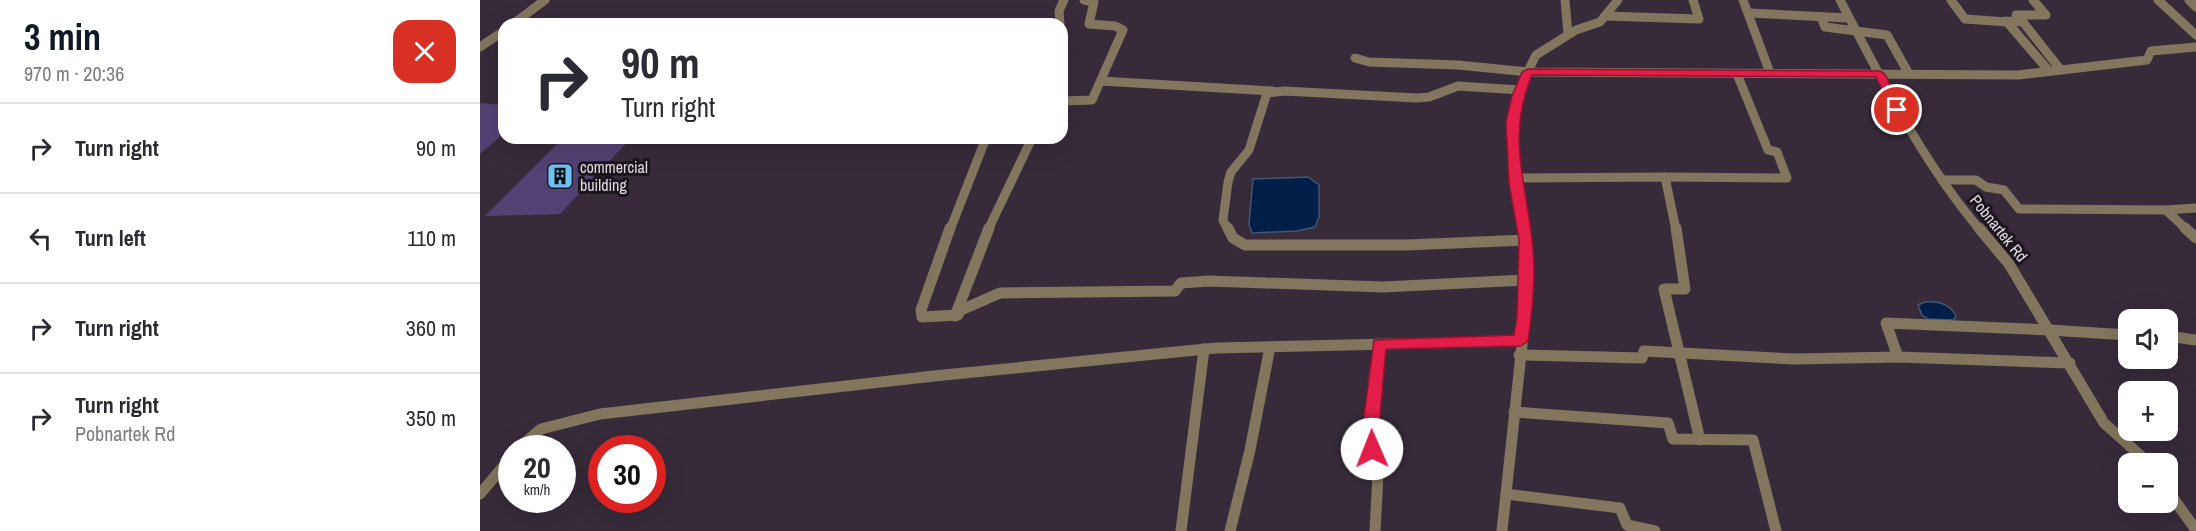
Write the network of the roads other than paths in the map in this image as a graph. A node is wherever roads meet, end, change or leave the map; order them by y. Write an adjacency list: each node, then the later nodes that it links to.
1 (546, 0): 17 (street)
2 (1064, 0): 18 (street)
3 (1084, 0): 36 (street)
4 (1565, 0): 23 (street)
5 (1618, 0): 15 (street)
6 (1694, 0): 15 (street)
7 (1743, 0): 14 (street)
8 (1840, 0): 19 (street, Pobnartek Rd)
9 (1951, 0): 20 (street)
10 (2033, 0): 21 (street)
11 (2158, 0): 25 (street)
12 (2189, 0): 13 (street)
13 (2196, 6)
14 (1749, 13): 16 (street); 32 (street)
15 (1605, 16): 23 (street)
16 (1821, 17): 19 (street); 22 (street)
17 (521, 18)
18 (1060, 18)
19 (1848, 18): 22 (street, Pobnartek Rd)
20 (2005, 21): 21 (street); 30 (street)
21 (2023, 22): 29 (street)
22 (1853, 29): 34 (street, Pobnartek Rd); 35 (street)
23 (1568, 34): 31 (street)
24 (498, 35): 26 (street)
25 (2196, 35)
26 (480, 47)
27 (2196, 47): 29 (street)
28 (1355, 58): 31 (street)
29 (2060, 69): 30 (street)
30 (2049, 71): 35 (street)
31 (1528, 72): 33 (street); 37 (street)
32 (1770, 73): 33 (street); 34 (street)
33 (1737, 74): 42 (street)
34 (1880, 74): 35 (street); 44 (street, Pobnartek Rd)
35 (1909, 74)
36 (1101, 81): 38 (street); 39 (street)
37 (1520, 90): 38 (street); 43 (street)
38 (1273, 91): 48 (street)
39 (1068, 101)
40 (983, 144): 50 (street)
41 (1029, 144): 50 (street)
42 (1665, 177): 43 (street); 59 (street)
43 (1515, 178): 48 (street)
44 (1942, 180): 46 (street); 51 (street, Pobnartek Rd)
45 (2196, 208): 46 (street)
46 (2166, 210): 47 (street)
47 (2196, 238)
48 (1526, 240): 49 (street)
49 (1526, 280): 50 (street); 55 (street)
50 (955, 316)
51 (2051, 330): 52 (street); 61 (street); 62 (street, Pobnartek Rd)
52 (2118, 334)
53 (2178, 337): 54 (street)
54 (2196, 340)
55 (1521, 341): 56 (street); 60 (street)
56 (1379, 344): 57 (street); 74 (street)
57 (1270, 347): 58 (street); 73 (street)
58 (1204, 349): 64 (street); 72 (street)
59 (1681, 352): 60 (street); 61 (street); 65 (street)
60 (1519, 355): 63 (street)
61 (1899, 357): 62 (street)
62 (2070, 363): 66 (street, Pobnartek Rd)
63 (1514, 412): 65 (street); 69 (street)
64 (534, 435)
65 (1701, 440): 77 (street)
66 (2142, 453)
67 (498, 473): 68 (street)
68 (480, 494)
69 (1506, 495): 75 (street); 76 (street)
70 (2178, 505): 71 (street)
71 (2196, 530)
72 (1182, 531)
73 (1230, 531)
74 (1375, 531)
75 (1502, 531)
76 (1655, 531)
77 (1776, 531)

